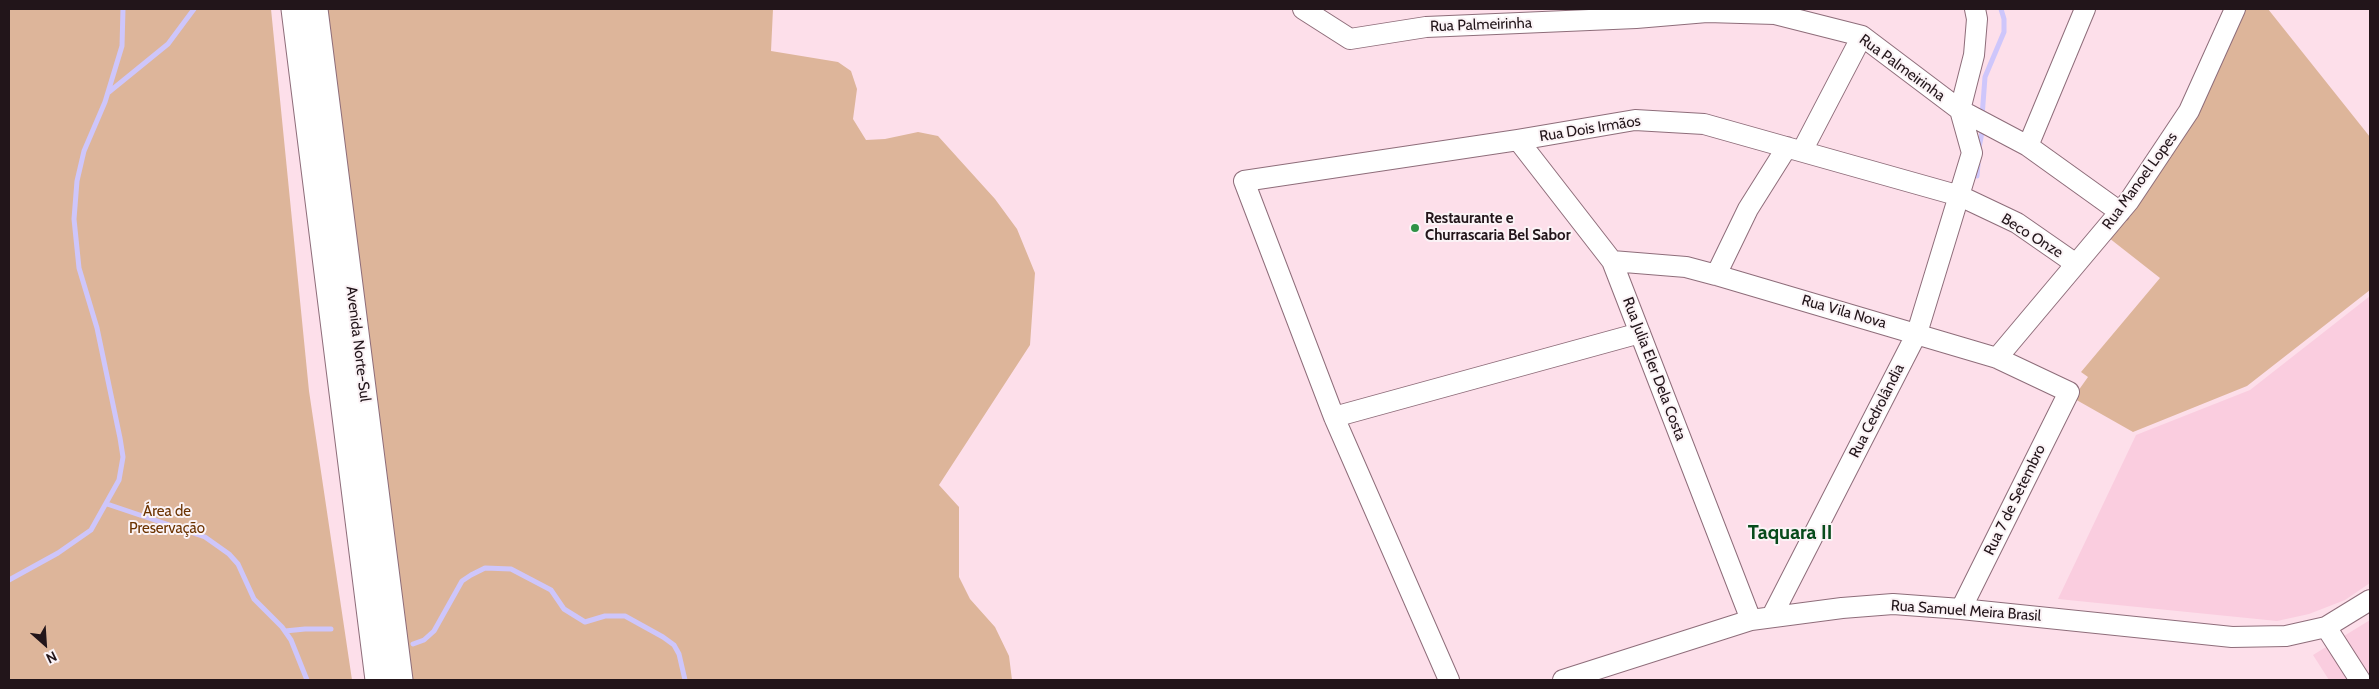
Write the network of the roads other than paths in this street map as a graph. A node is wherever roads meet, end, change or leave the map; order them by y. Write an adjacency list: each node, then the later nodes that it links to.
1 (294, 9): 27 (main road, Avenida Norte-Sul)
2 (315, 9): 28 (main road, Avenida Norte-Sul)
3 (1303, 9): 7 (street, Rua Palmeirinha)
4 (1975, 9): 8 (street)
5 (2085, 9): 10 (street)
6 (2235, 9): 13 (street, Rua Manoel Lopes)
7 (1862, 36): 8 (street, Rua Palmeirinha); 11 (street)
8 (1960, 110): 10 (street, Rua Palmeirinha); 12 (street)
9 (1518, 140): 11 (street, Rua Dois Irmãos); 14 (street, Rua Julia Eler Dela Costa); 21 (street, Rua Dois Irmãos)
10 (2028, 146): 13 (street, Rua Palmeirinha)
11 (1795, 149): 12 (street, Rua Dois Irmãos); 16 (street)
12 (1960, 196): 15 (street, Beco Onze); 18 (street, Rua Cedrolândia)
13 (2120, 212): 15 (street, Rua Manoel Lopes)
14 (1612, 261): 16 (street, Rua Vila Nova); 17 (street, Rua Julia Eler Dela Costa)
15 (2076, 264): 19 (street, Rua Manoel Lopes)
16 (1716, 275): 18 (street, Rua Vila Nova)
17 (1640, 333): 21 (street); 25 (street, Rua Julia Eler Dela Costa)
18 (1917, 333): 19 (street, Rua Vila Nova); 24 (street, Rua Cedrolândia)
19 (1997, 358): 20 (street, Rua Vila Nova)
20 (2069, 392): 23 (street, Rua 7 de Setembro)
21 (1334, 417): 29 (street)
22 (2370, 600): 26 (street, Rua Samuel Meira Brasil)
23 (1961, 609): 24 (street, Rua Samuel Meira Brasil); 26 (street, Rua Samuel Meira Brasil)
24 (1772, 616): 25 (street, Rua Samuel Meira Brasil)
25 (1751, 620): 30 (street, Rua Samuel Meira Brasil)
26 (2326, 627): 31 (street)
27 (378, 680)
28 (400, 680)
29 (1449, 680)
30 (1563, 680)
31 (2360, 680)

